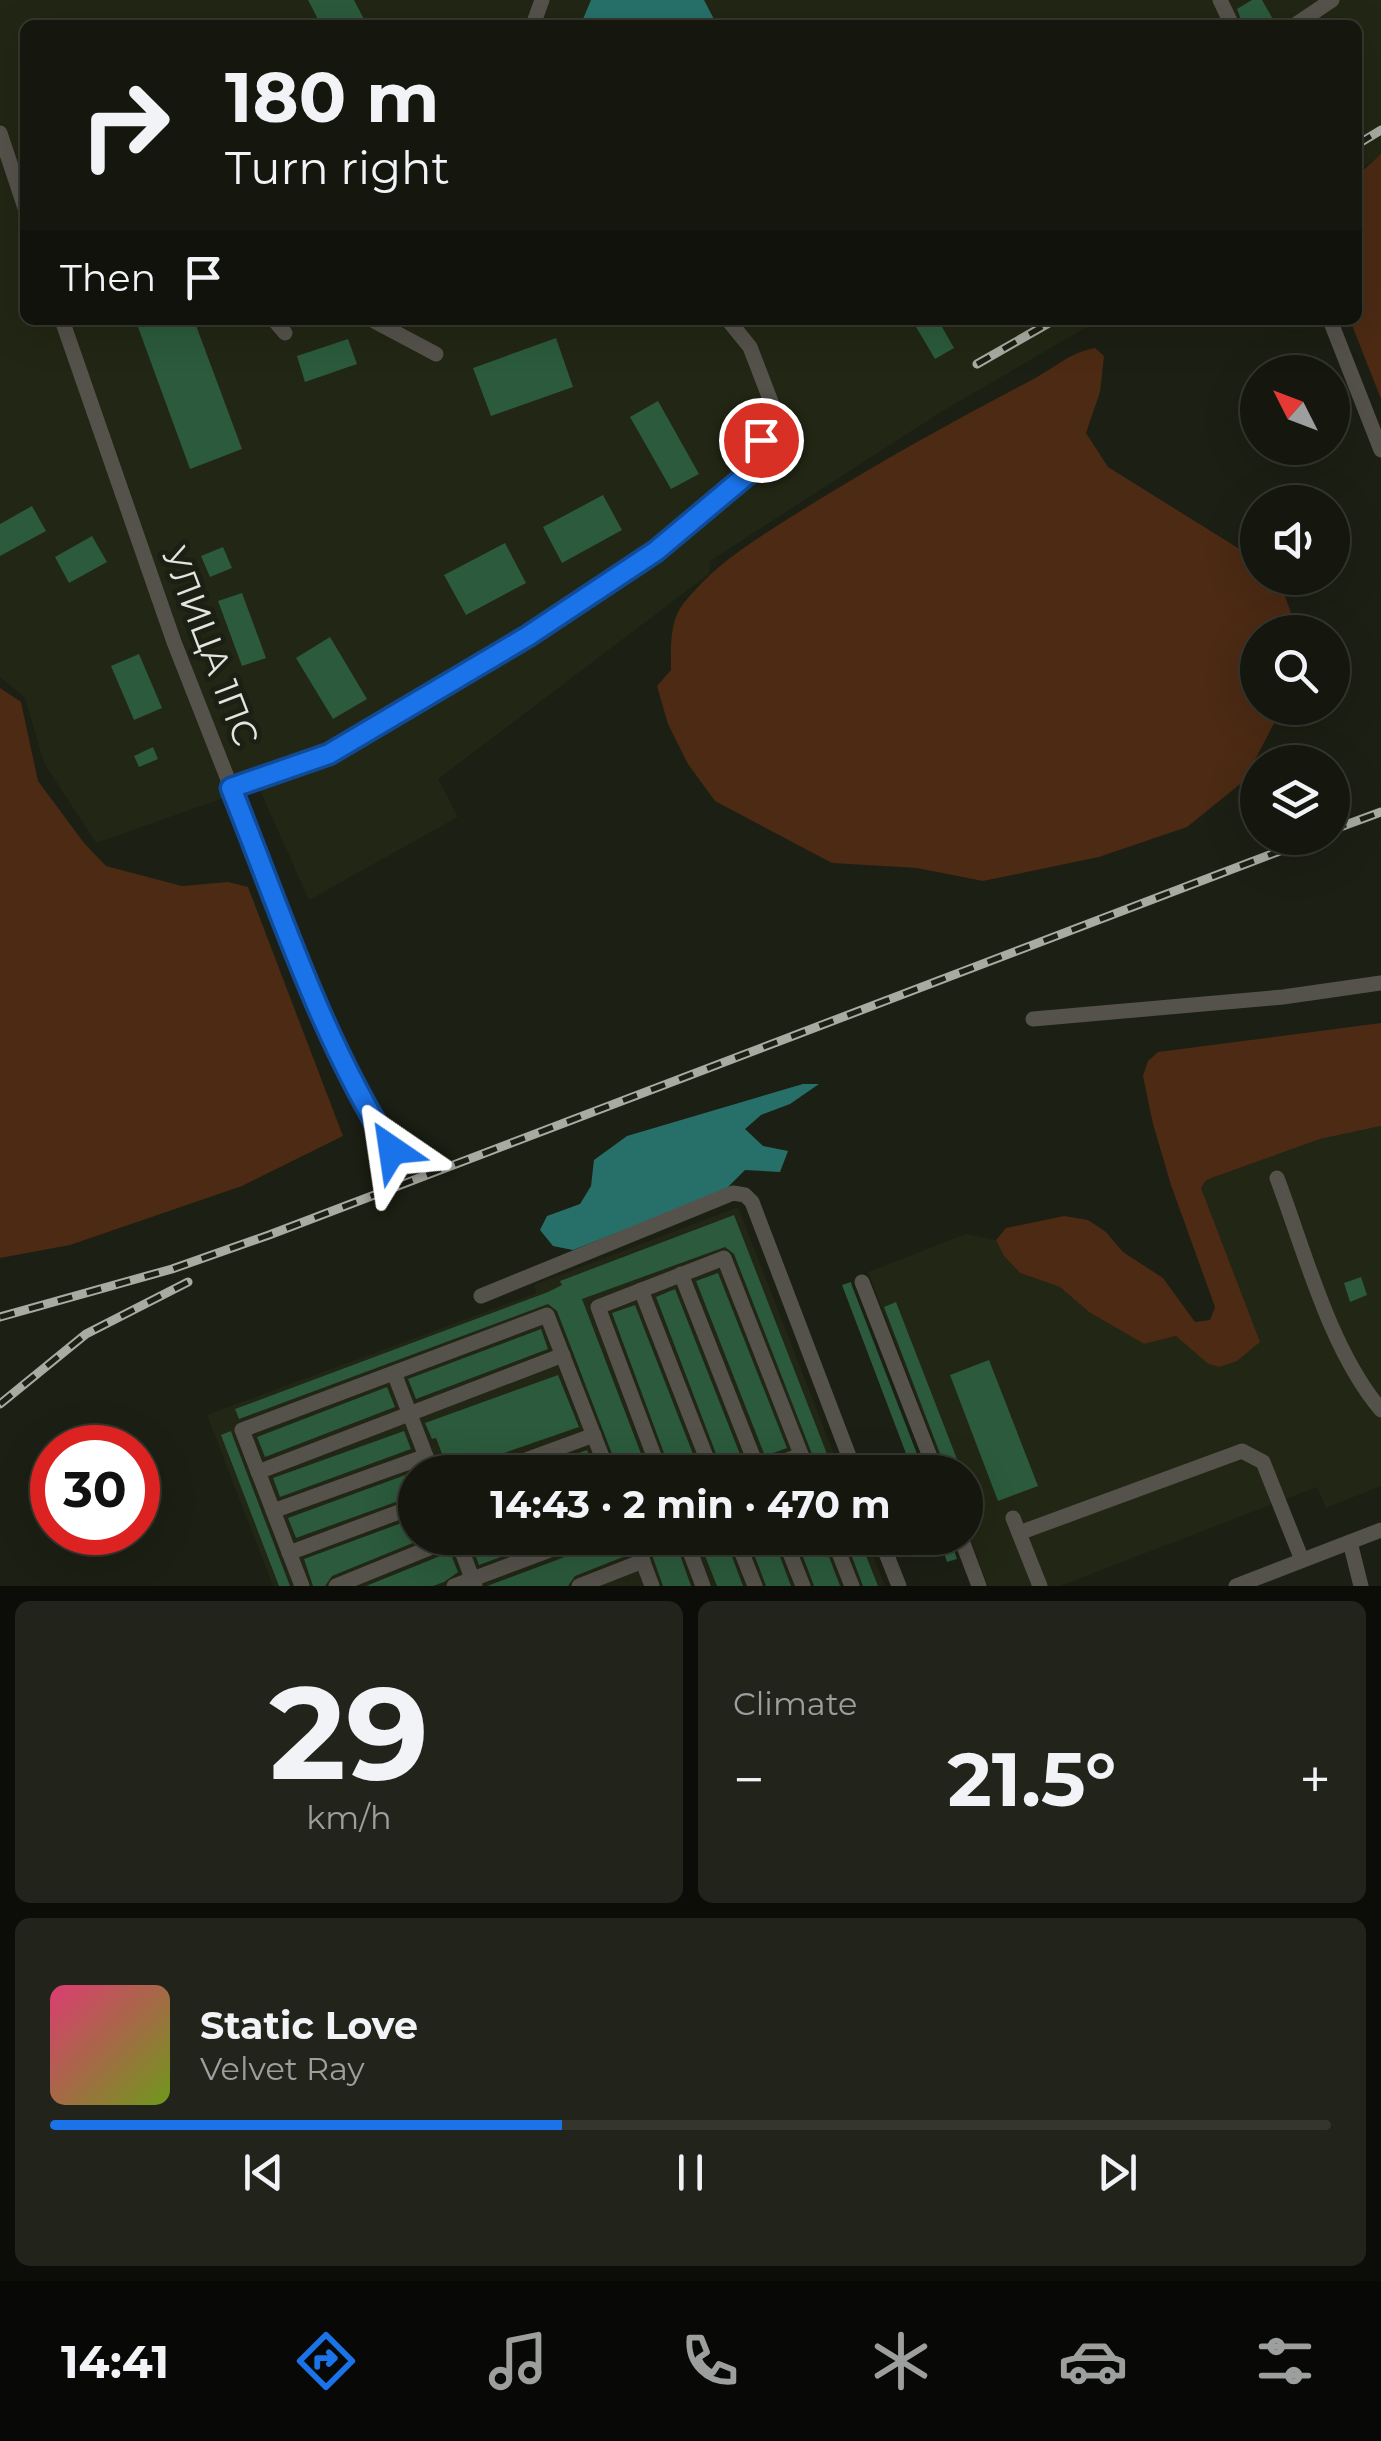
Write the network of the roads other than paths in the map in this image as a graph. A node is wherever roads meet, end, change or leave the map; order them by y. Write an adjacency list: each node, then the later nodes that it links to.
1 (1332, 0): 2 (street)
2 (1302, 20)
3 (0, 132): 4 (street)
4 (20, 193)
5 (64, 325): 11 (street, УЛИЦА 1ПС)
6 (381, 325): 9 (street)
7 (732, 325): 11 (street)
8 (1332, 325): 10 (street)
9 (436, 354)
10 (1381, 450)
11 (231, 788): 14 (street, УЛИЦА 1ПС)
12 (1381, 983): 13 (street)
13 (1032, 1019)
14 (392, 1150)
15 (1277, 1178): 22 (street)
16 (681, 1274): 18 (street); 30 (street); 31 (street)
17 (862, 1282): 33 (street)
18 (641, 1290): 28 (street); 29 (street)
19 (481, 1296): 32 (street)
20 (563, 1355): 21 (street); 23 (street); 24 (street)
21 (394, 1373): 23 (street); 35 (street)
22 (1381, 1410)
23 (410, 1414): 25 (street); 35 (street)
24 (594, 1435): 26 (street); 27 (street)
25 (426, 1455)
26 (539, 1455)
27 (602, 1455)
28 (654, 1455)
29 (705, 1455)
30 (750, 1455)
31 (801, 1455)
32 (849, 1455)
33 (929, 1455)
34 (398, 1466): 36 (street)
35 (258, 1472): 36 (street)
36 (273, 1512): 40 (street)
37 (398, 1512): 40 (street)
38 (1381, 1530): 39 (street)
39 (1350, 1542): 51 (street); 67 (street)
40 (289, 1553): 54 (street)
41 (413, 1555): 55 (street)
42 (462, 1555): 53 (street)
43 (540, 1555): 53 (street)
44 (641, 1555): 52 (street)
45 (691, 1555): 59 (street)
46 (742, 1555): 60 (street)
47 (791, 1555): 61 (street)
48 (840, 1555): 62 (street)
49 (887, 1555): 63 (street)
50 (967, 1555): 64 (street)
51 (1302, 1560): 65 (street); 66 (street)
52 (643, 1561): 57 (street); 58 (street)
53 (474, 1582): 56 (street)
54 (302, 1586)
55 (336, 1586)
56 (454, 1586)
57 (578, 1586)
58 (652, 1586)
59 (703, 1586)
60 (754, 1586)
61 (803, 1586)
62 (852, 1586)
63 (900, 1586)
64 (979, 1586)
65 (1040, 1586)
66 (1236, 1586)
67 (1362, 1586)

